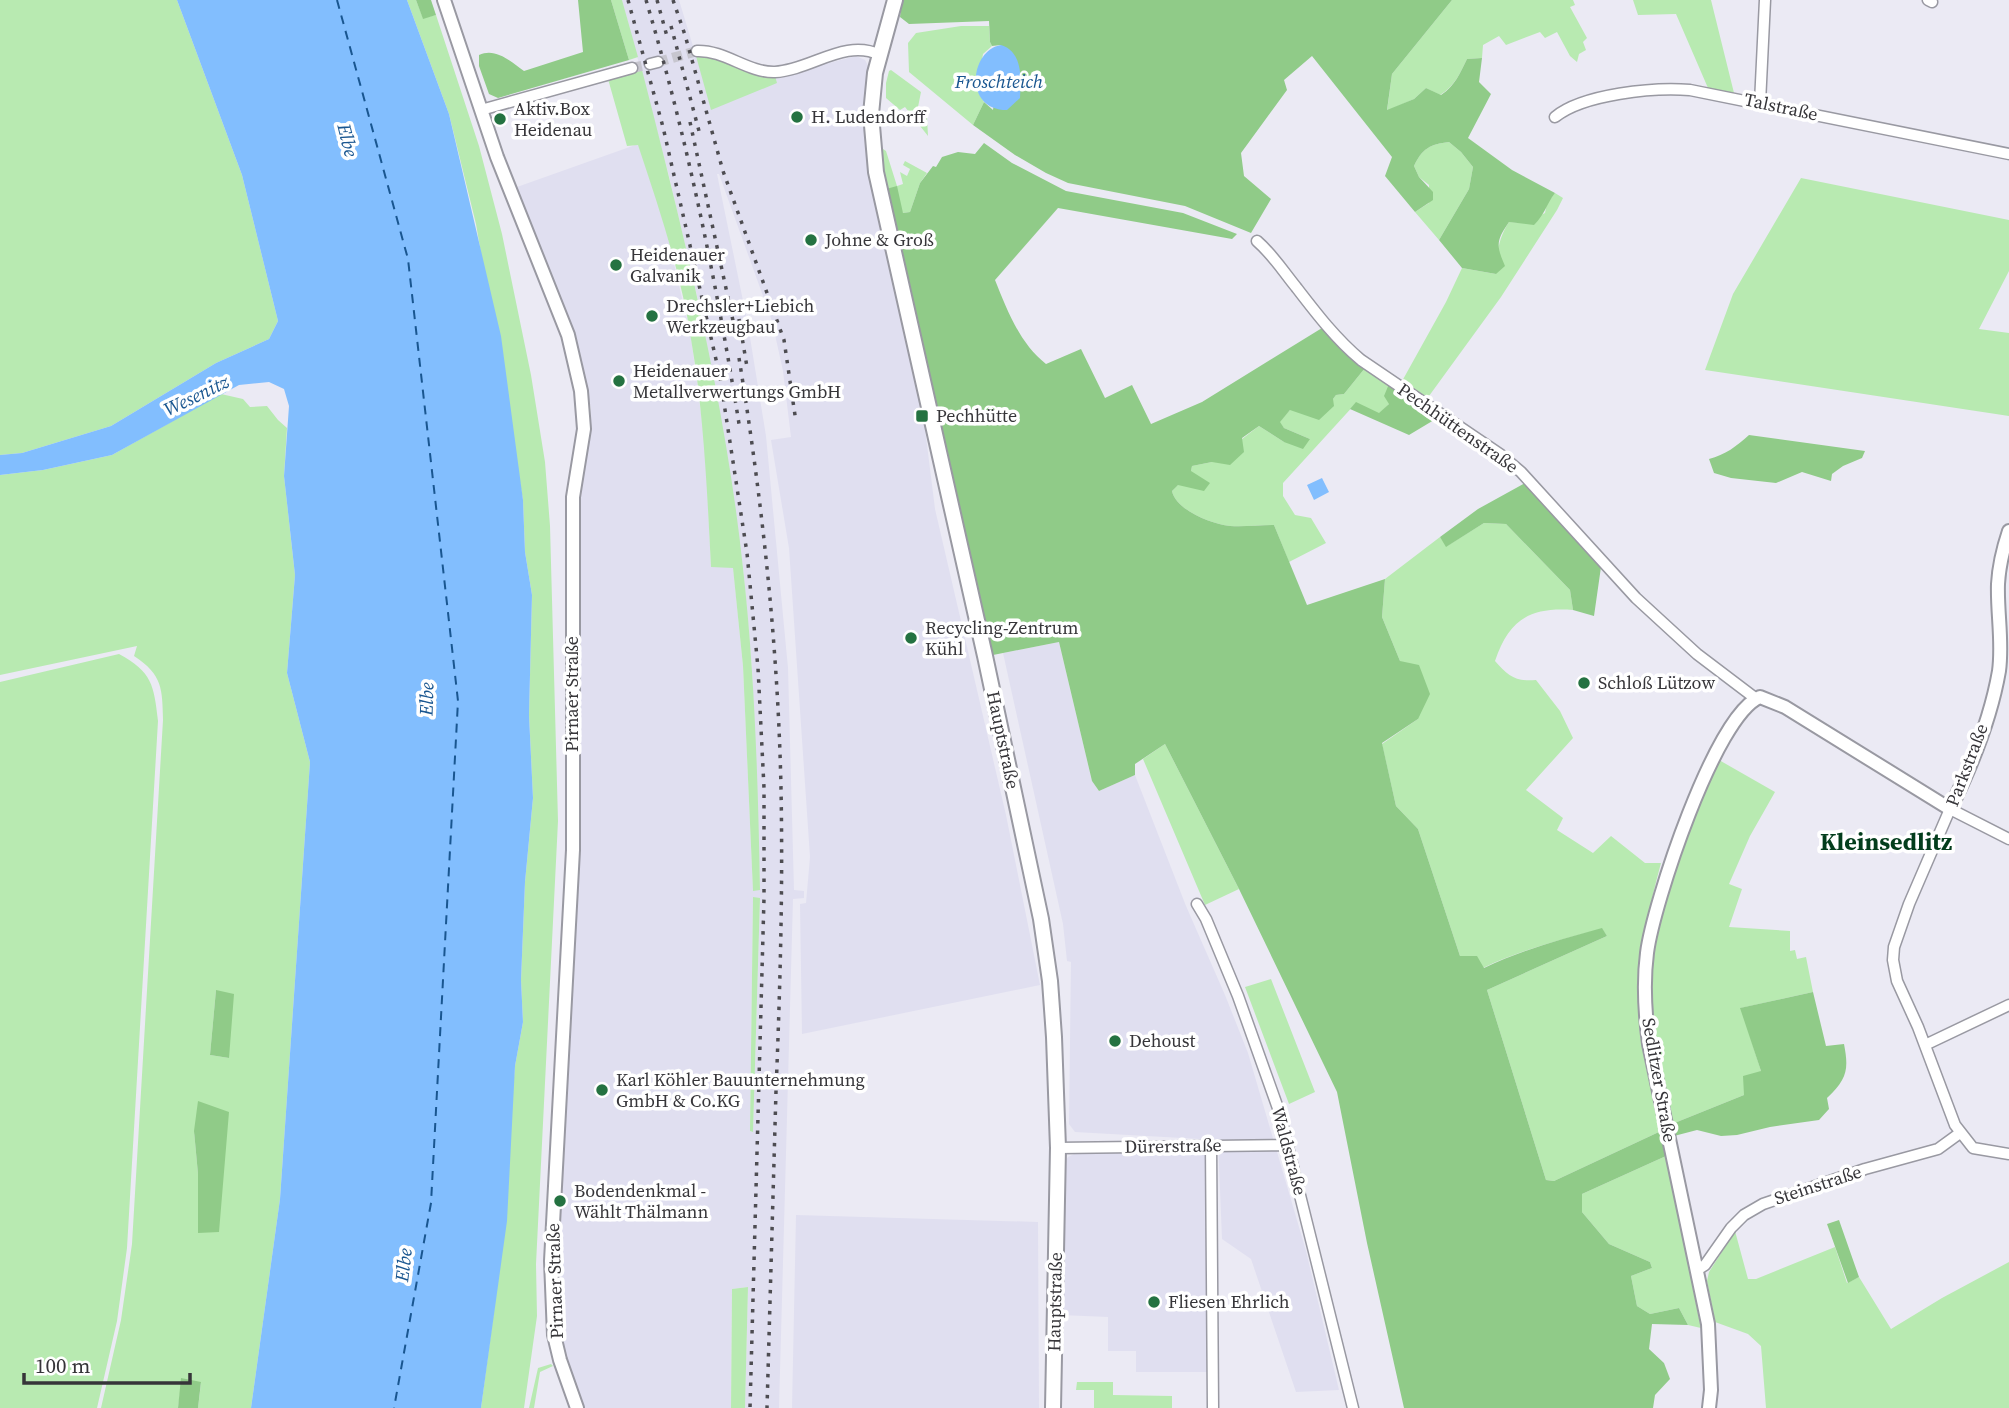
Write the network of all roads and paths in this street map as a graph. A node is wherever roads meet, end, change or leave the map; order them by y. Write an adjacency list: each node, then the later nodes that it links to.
1 (444, 0): 8 (street, Pirnaer Straße)
2 (895, 0): 5 (main road, Hauptstraße)
3 (1765, 0): 7 (street)
4 (697, 51): 5 (street)
5 (880, 55): 22 (main road, Hauptstraße)
6 (632, 68): 8 (street)
7 (1760, 103): 9 (street, Talstraße); 10 (street, Talstraße)
8 (481, 110): 25 (street, Pirnaer Straße)
9 (1555, 117)
10 (2009, 154)
11 (1257, 242): 13 (street, Pechhüttenstraße)
12 (2009, 531): 14 (street, Parkstraße)
13 (1760, 698): 14 (street, Pechhüttenstraße); 24 (street, Sedlitzer Straße)
14 (1950, 809): 15 (street, Pechhüttenstraße); 18 (street, Parkstraße)
15 (2009, 839)
16 (1197, 904): 21 (street, Waldstraße)
17 (2009, 1005): 18 (street)
18 (1925, 1045): 19 (street, Parkstraße)
19 (1960, 1133): 23 (street); 24 (street, Steinstraße)
20 (1211, 1145): 21 (street, Dürerstraße); 22 (street, Dürerstraße); 27 (street)
21 (1289, 1145): 28 (street, Waldstraße)
22 (1058, 1148): 26 (main road, Hauptstraße)
23 (2009, 1154)
24 (1697, 1270): 29 (street, Sedlitzer Straße)
25 (577, 1408)
26 (1053, 1408)
27 (1213, 1408)
28 (1353, 1408)
29 (1709, 1408)

